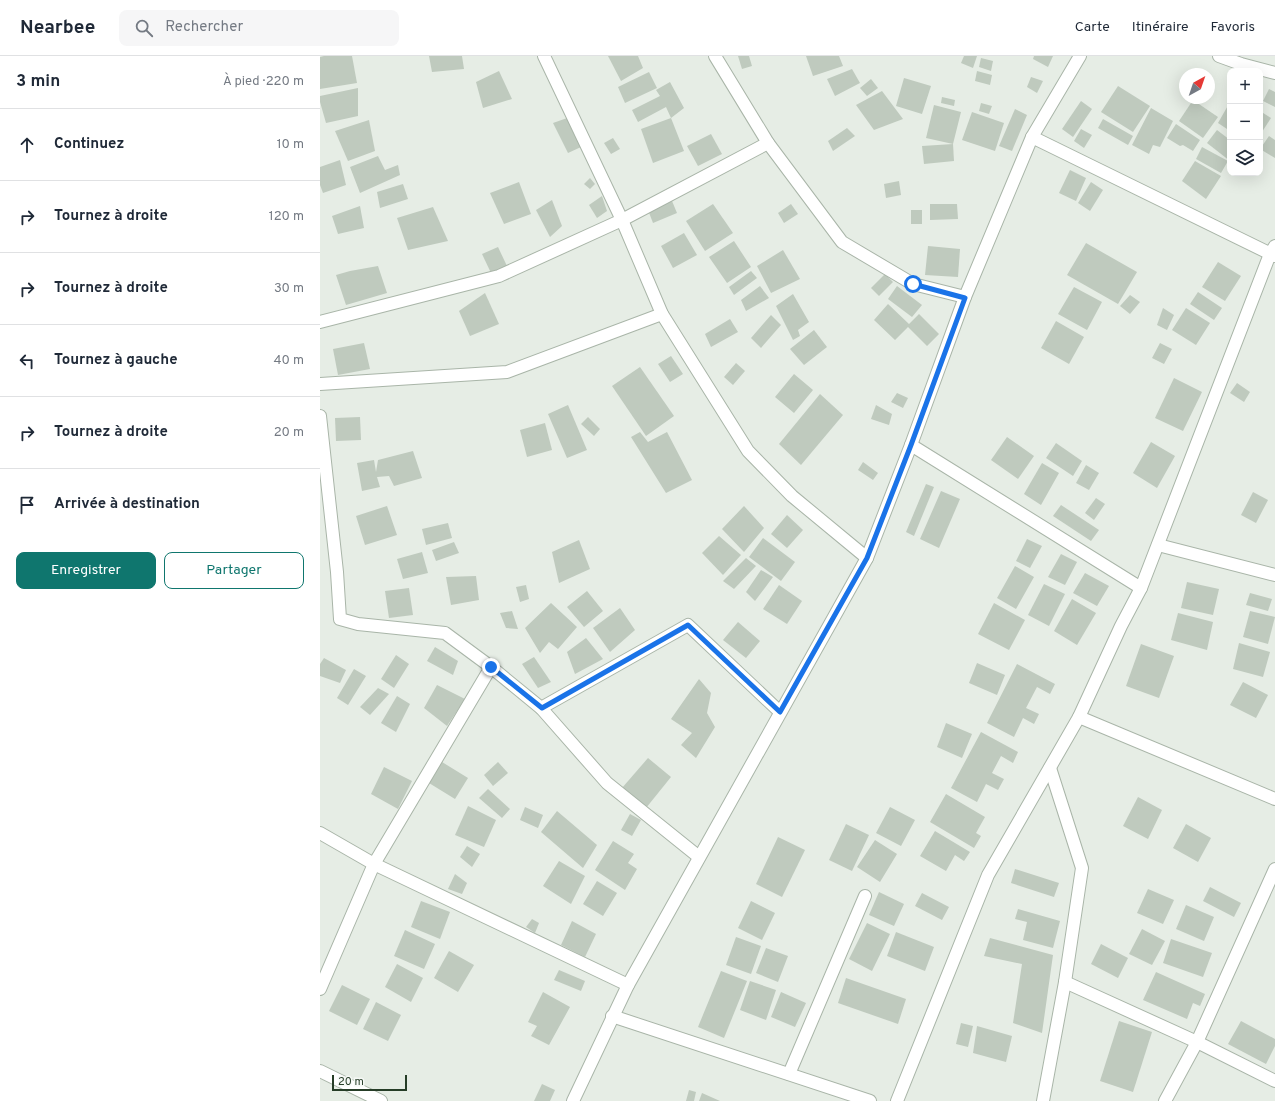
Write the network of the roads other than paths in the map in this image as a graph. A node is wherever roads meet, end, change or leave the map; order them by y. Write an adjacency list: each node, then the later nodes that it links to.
1 (544, 56): 8 (street)
2 (715, 56): 7 (street)
3 (1080, 56): 6 (street)
4 (1219, 56): 5 (street)
5 (1275, 73)
6 (1032, 136): 9 (street); 10 (street)
7 (768, 143): 8 (street); 10 (street)
8 (622, 220): 11 (street); 12 (street)
9 (1273, 252): 16 (street)
10 (965, 298): 15 (street)
11 (662, 314): 13 (street); 17 (street)
12 (320, 322)
13 (320, 384)
14 (320, 416): 20 (street)
15 (911, 445): 17 (street); 19 (street)
16 (1158, 545): 18 (street); 19 (street)
17 (867, 558): 22 (street)
18 (1275, 575)
19 (1141, 588): 23 (street)
20 (491, 667): 21 (street); 28 (street)
21 (542, 708): 22 (street); 27 (street)
22 (780, 712): 27 (street)
23 (1079, 717): 24 (street); 25 (street)
24 (1050, 768): 31 (street); 42 (street)
25 (1275, 799)
26 (320, 833): 28 (street)
27 (699, 856): 32 (street)
28 (374, 864): 32 (street); 33 (street)
29 (1275, 869): 35 (street)
30 (865, 896): 37 (street)
31 (1065, 982): 35 (street); 43 (street)
32 (628, 985): 34 (street)
33 (320, 989)
34 (612, 1016): 37 (street); 40 (street)
35 (1197, 1042): 38 (street); 44 (street)
36 (320, 1071): 39 (street)
37 (789, 1074): 41 (street)
38 (1275, 1081)
39 (381, 1101)
40 (572, 1101)
41 (870, 1101)
42 (897, 1101)
43 (1044, 1101)
44 (1165, 1101)

